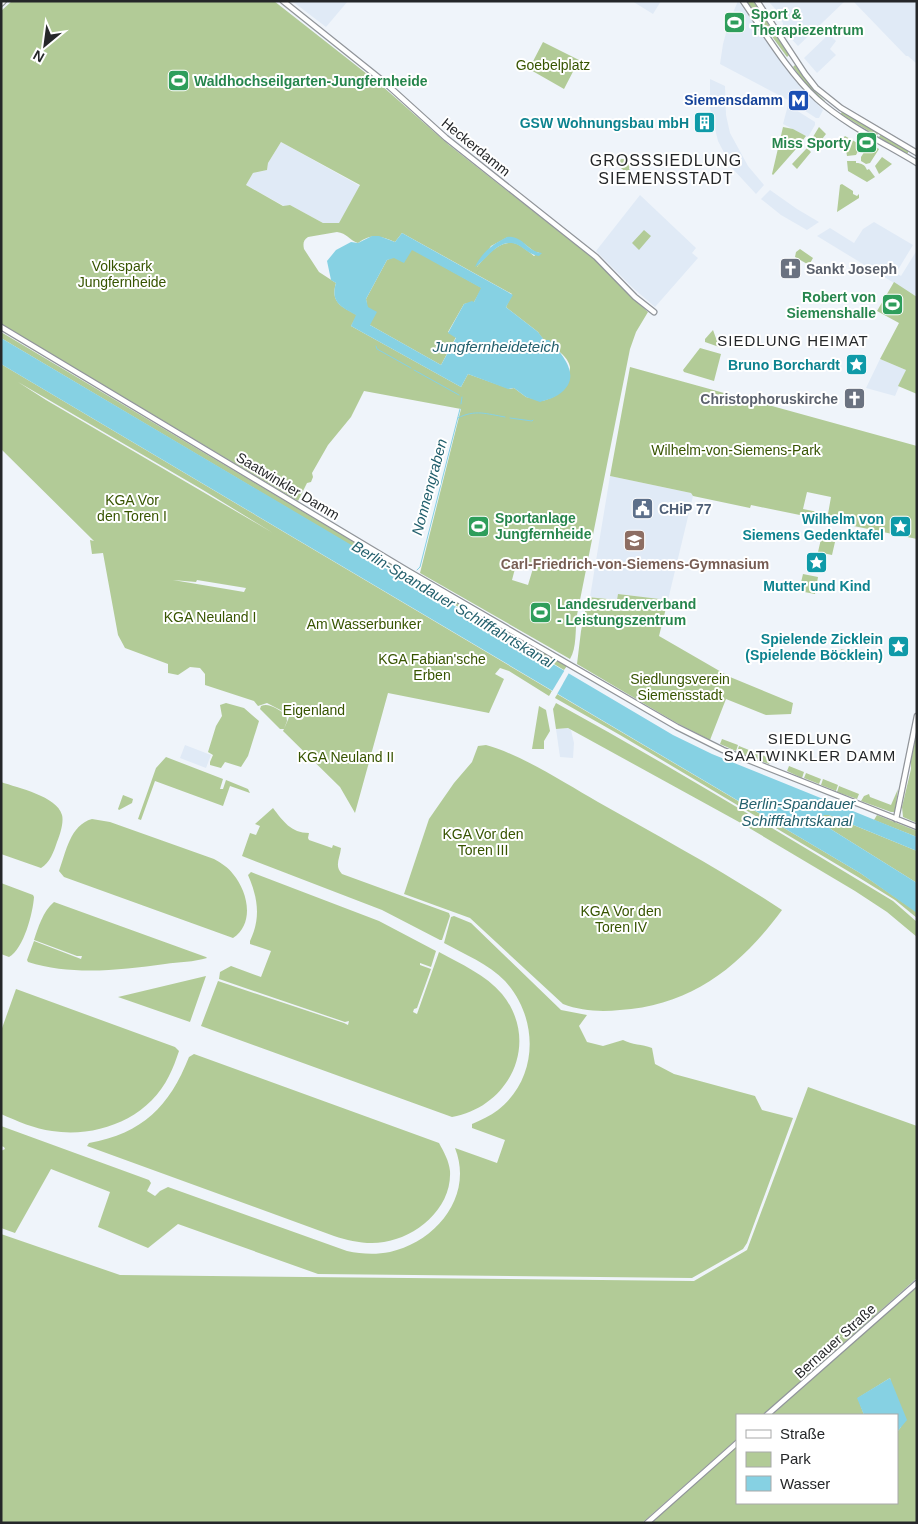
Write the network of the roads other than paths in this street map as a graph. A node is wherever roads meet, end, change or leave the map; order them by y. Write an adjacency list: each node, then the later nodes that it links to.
1 (283, 1): 6 (main road, Heckerdamm)
2 (743, 1): 5 (main road)
3 (757, 1): 4 (main road)
4 (917, 153)
5 (917, 163)
6 (654, 312)
7 (1, 328): 9 (main road, Saatwinkler Damm)
8 (917, 716): 9 (main road)
9 (896, 819): 10 (main road, Saatwinkler Damm)
10 (917, 827)
11 (917, 1283): 12 (main road, Bernauer Straße)
12 (768, 1414)
13 (736, 1444): 14 (main road)
14 (647, 1523)

